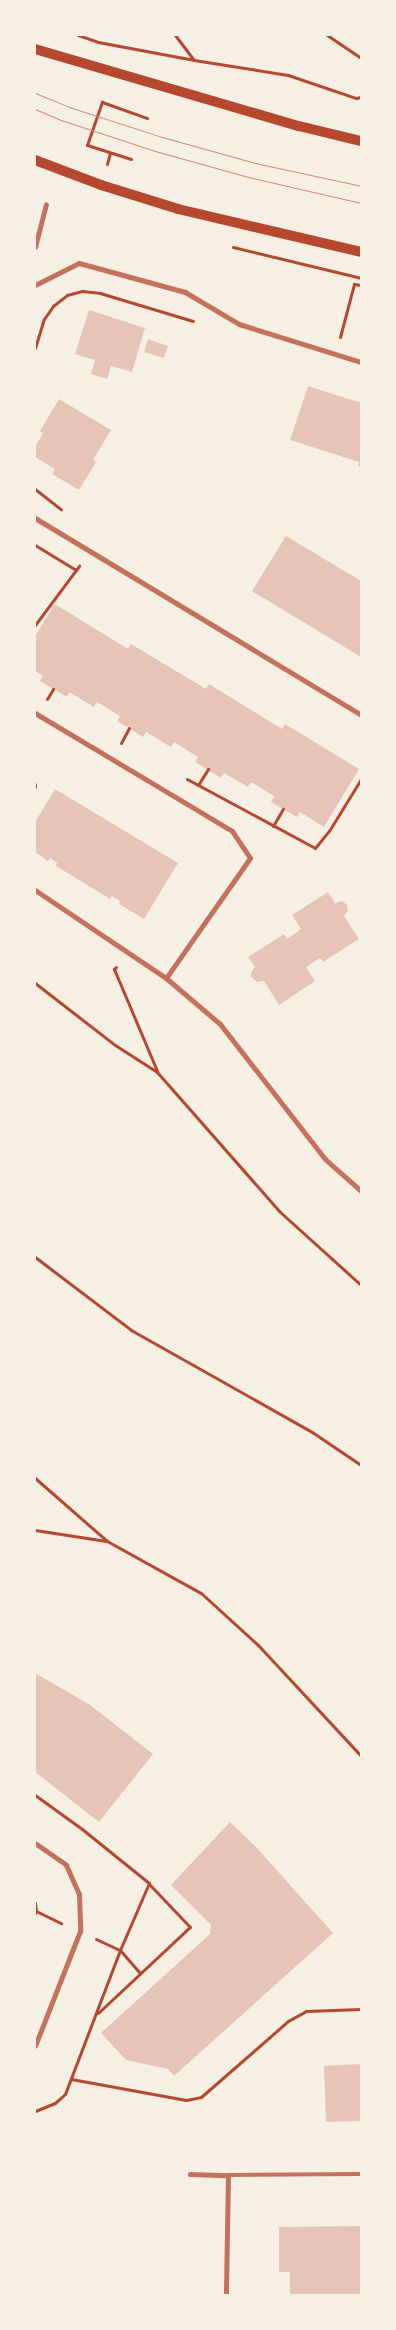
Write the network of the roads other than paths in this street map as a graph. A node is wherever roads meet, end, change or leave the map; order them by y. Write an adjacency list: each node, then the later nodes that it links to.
1 (35, 49): 2 (main road)
2 (361, 141)
3 (35, 160): 6 (main road)
4 (46, 204): 5 (street)
5 (35, 247)
6 (361, 252)
7 (35, 285): 8 (street)
8 (361, 362)
9 (35, 518): 11 (street)
10 (35, 713): 13 (street)
11 (361, 715)
12 (35, 890): 13 (street)
13 (166, 978): 14 (street)
14 (361, 1191)
15 (35, 1843): 16 (street)
16 (35, 2046)
17 (190, 2174): 19 (street)
18 (361, 2174): 19 (lane)
19 (228, 2175): 20 (street)
20 (226, 2295)

